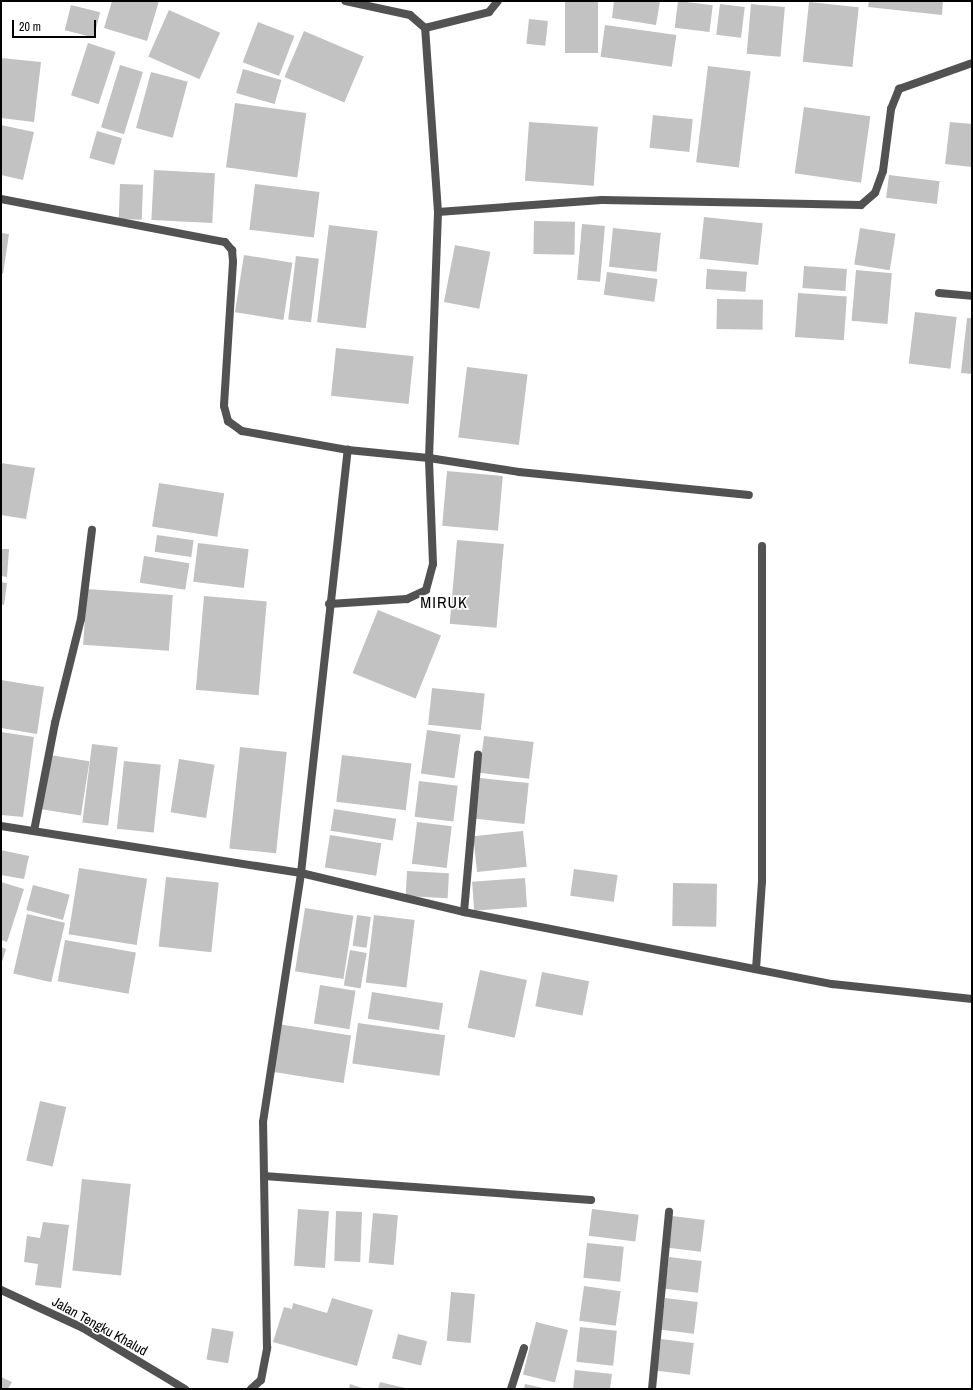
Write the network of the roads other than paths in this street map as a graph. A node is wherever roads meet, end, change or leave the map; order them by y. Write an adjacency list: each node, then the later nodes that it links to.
1 (345, 1): 3 (street)
2 (498, 1): 3 (street)
3 (425, 28): 6 (street)
4 (972, 63): 6 (street)
5 (1, 199): 9 (street)
6 (438, 212): 10 (street)
7 (939, 293): 8 (street)
8 (972, 296)
9 (348, 450): 10 (street); 14 (street)
10 (429, 458): 11 (street); 14 (street)
11 (749, 495)
12 (92, 530): 17 (street)
13 (762, 546): 20 (street)
14 (329, 604): 18 (street)
15 (478, 755): 19 (street)
16 (1, 826): 17 (street)
17 (34, 831): 18 (street)
18 (301, 873): 19 (street); 22 (street)
19 (464, 912): 20 (street)
20 (756, 969): 21 (street)
21 (972, 999)
22 (264, 1176): 23 (street); 28 (street)
23 (591, 1200)
24 (670, 1212): 30 (street)
25 (1, 1290): 27 (street, Jalan Tengku Khalud)
26 (524, 1348): 29 (street)
27 (185, 1389)
28 (250, 1389)
29 (511, 1389)
30 (652, 1389)

